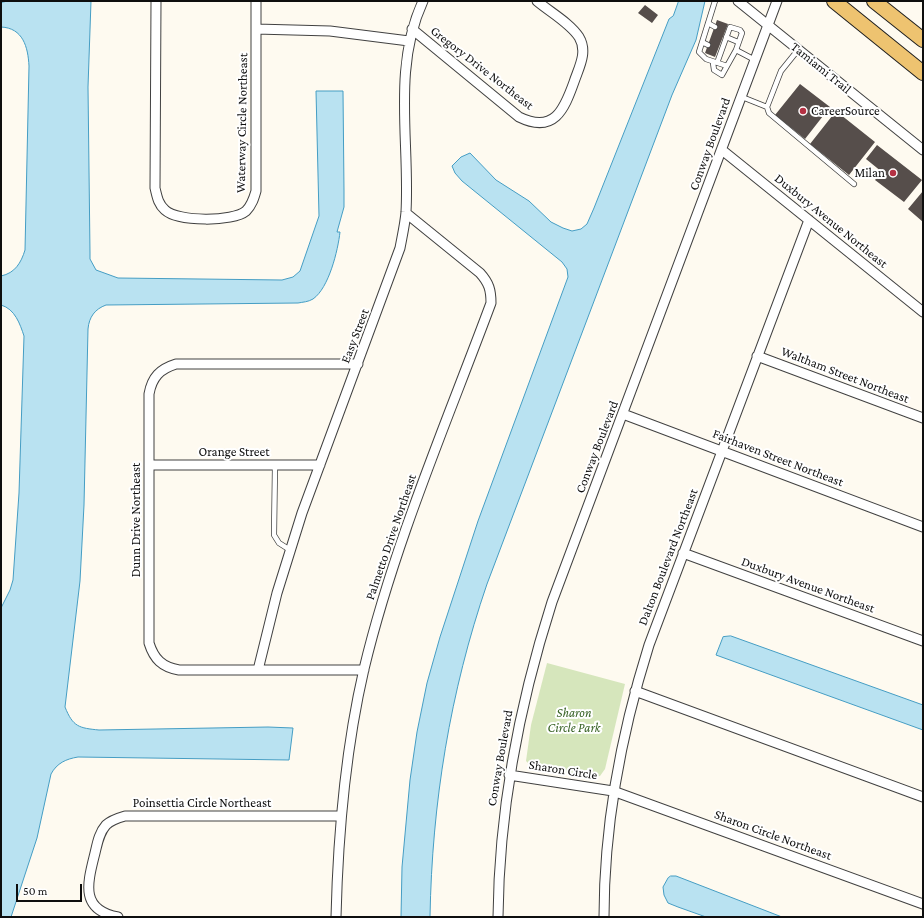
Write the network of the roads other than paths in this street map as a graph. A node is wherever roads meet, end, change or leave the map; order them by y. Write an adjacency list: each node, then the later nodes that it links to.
1 (156, 1): 13 (street, Waterway Circle Northeast)
2 (256, 1): 13 (street, Waterway Circle Northeast)
3 (423, 1): 14 (street, Easy Street)
4 (537, 1): 14 (street, Gregory Drive Northeast)
5 (715, 1): 10 (lane)
6 (738, 1): 11 (street, Tamiami Trail)
7 (777, 1): 11 (street, Conway Boulevard)
8 (834, 1): 26 (main road)
9 (874, 1): 16 (main road)
10 (708, 23): 12 (lane); 18 (lane)
11 (768, 26): 22 (street, Tamiami Trail); 23 (street, Conway Boulevard)
12 (715, 27)
13 (256, 29): 17 (street, Gregory Drive Northeast)
14 (412, 29): 17 (street, Easy Street)
15 (726, 34): 19 (lane); 19 (lane); 24 (lane)
16 (923, 40)
17 (409, 41): 32 (street, Easy Street)
18 (702, 42): 20 (lane); 24 (lane)
19 (738, 42): 21 (lane)
20 (708, 45)
21 (736, 50): 23 (lane); 25 (lane)
22 (798, 50): 28 (lane); 30 (street, Tamiami Trail)
23 (756, 60): 27 (street, Conway Boulevard)
24 (715, 63): 25 (lane); 25 (lane)
25 (727, 66)
26 (923, 73)
27 (742, 97): 28 (lane); 29 (street, Conway Boulevard)
28 (767, 107): 31 (lane)
29 (722, 150): 33 (street, Duxbury Avenue Northeast); 37 (street, Conway Boulevard)
30 (923, 150)
31 (854, 184)
32 (406, 213): 36 (street, Easy Street); 48 (street, Palmetto Drive Northeast)
33 (808, 220): 34 (street, Duxbury Avenue Northeast); 35 (street, Dalton Boulevard Northeast)
34 (923, 312)
35 (757, 356): 38 (street, Waltham Street Northeast); 39 (street, Dalton Boulevard Northeast)
36 (358, 364): 40 (street, Dunn Drive Northeast); 42 (street, Easy Street)
37 (623, 414): 39 (street, Fairhaven Street Northeast); 50 (street, Conway Boulevard)
38 (923, 418)
39 (722, 451): 43 (street, Fairhaven Street Northeast); 45 (street, Dalton Boulevard Northeast)
40 (149, 465): 41 (street, Orange Street); 47 (street, Dunn Drive Northeast)
41 (275, 465): 42 (street, Orange Street); 44 (lane)
42 (320, 466): 44 (street, Easy Street)
43 (923, 527)
44 (290, 550): 47 (street, Easy Street)
45 (683, 553): 46 (street, Duxbury Avenue Northeast); 49 (street, Dalton Boulevard Northeast)
46 (923, 641)
47 (258, 670): 48 (street, Dunn Drive Northeast)
48 (364, 670): 53 (street, Palmetto Drive Northeast)
49 (635, 691): 51 (street, Dalton Boulevard Northeast); 52 (street)
50 (509, 775): 51 (street, Sharon Circle); 57 (street, Conway Boulevard)
51 (613, 791): 54 (street, Sharon Circle Northeast); 58 (street, Dalton Boulevard Northeast)
52 (923, 796)
53 (341, 816): 55 (street, Poinsettia Circle Northeast); 56 (street, Palmetto Drive Northeast)
54 (923, 904)
55 (118, 917)
56 (336, 917)
57 (498, 917)
58 (604, 917)

